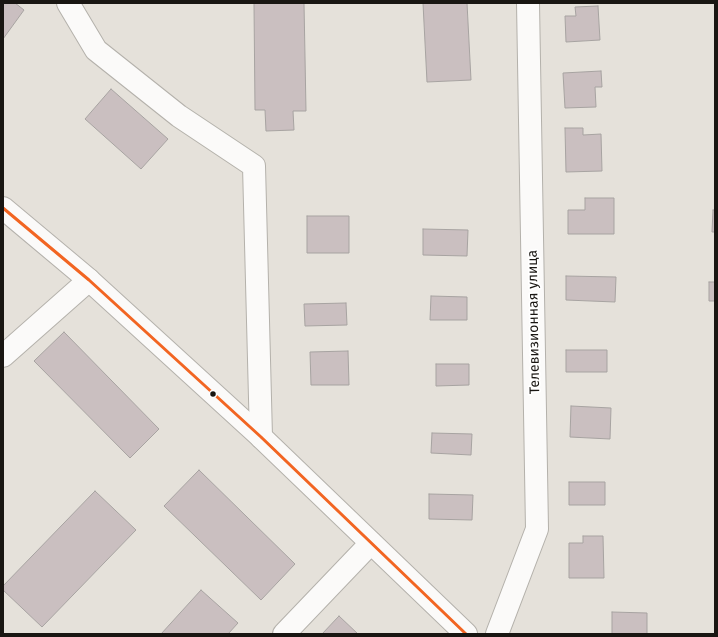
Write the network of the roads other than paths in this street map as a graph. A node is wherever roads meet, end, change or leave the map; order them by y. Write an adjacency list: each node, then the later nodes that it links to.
1 (68, 3): 6 (street)
2 (528, 3): 10 (street, Телевизионная улица)
3 (3, 208): 4 (street)
4 (89, 280): 5 (street); 6 (street)
5 (3, 356)
6 (261, 437): 7 (street)
7 (371, 543): 8 (street); 9 (street)
8 (284, 634)
9 (466, 634)
10 (497, 634)

